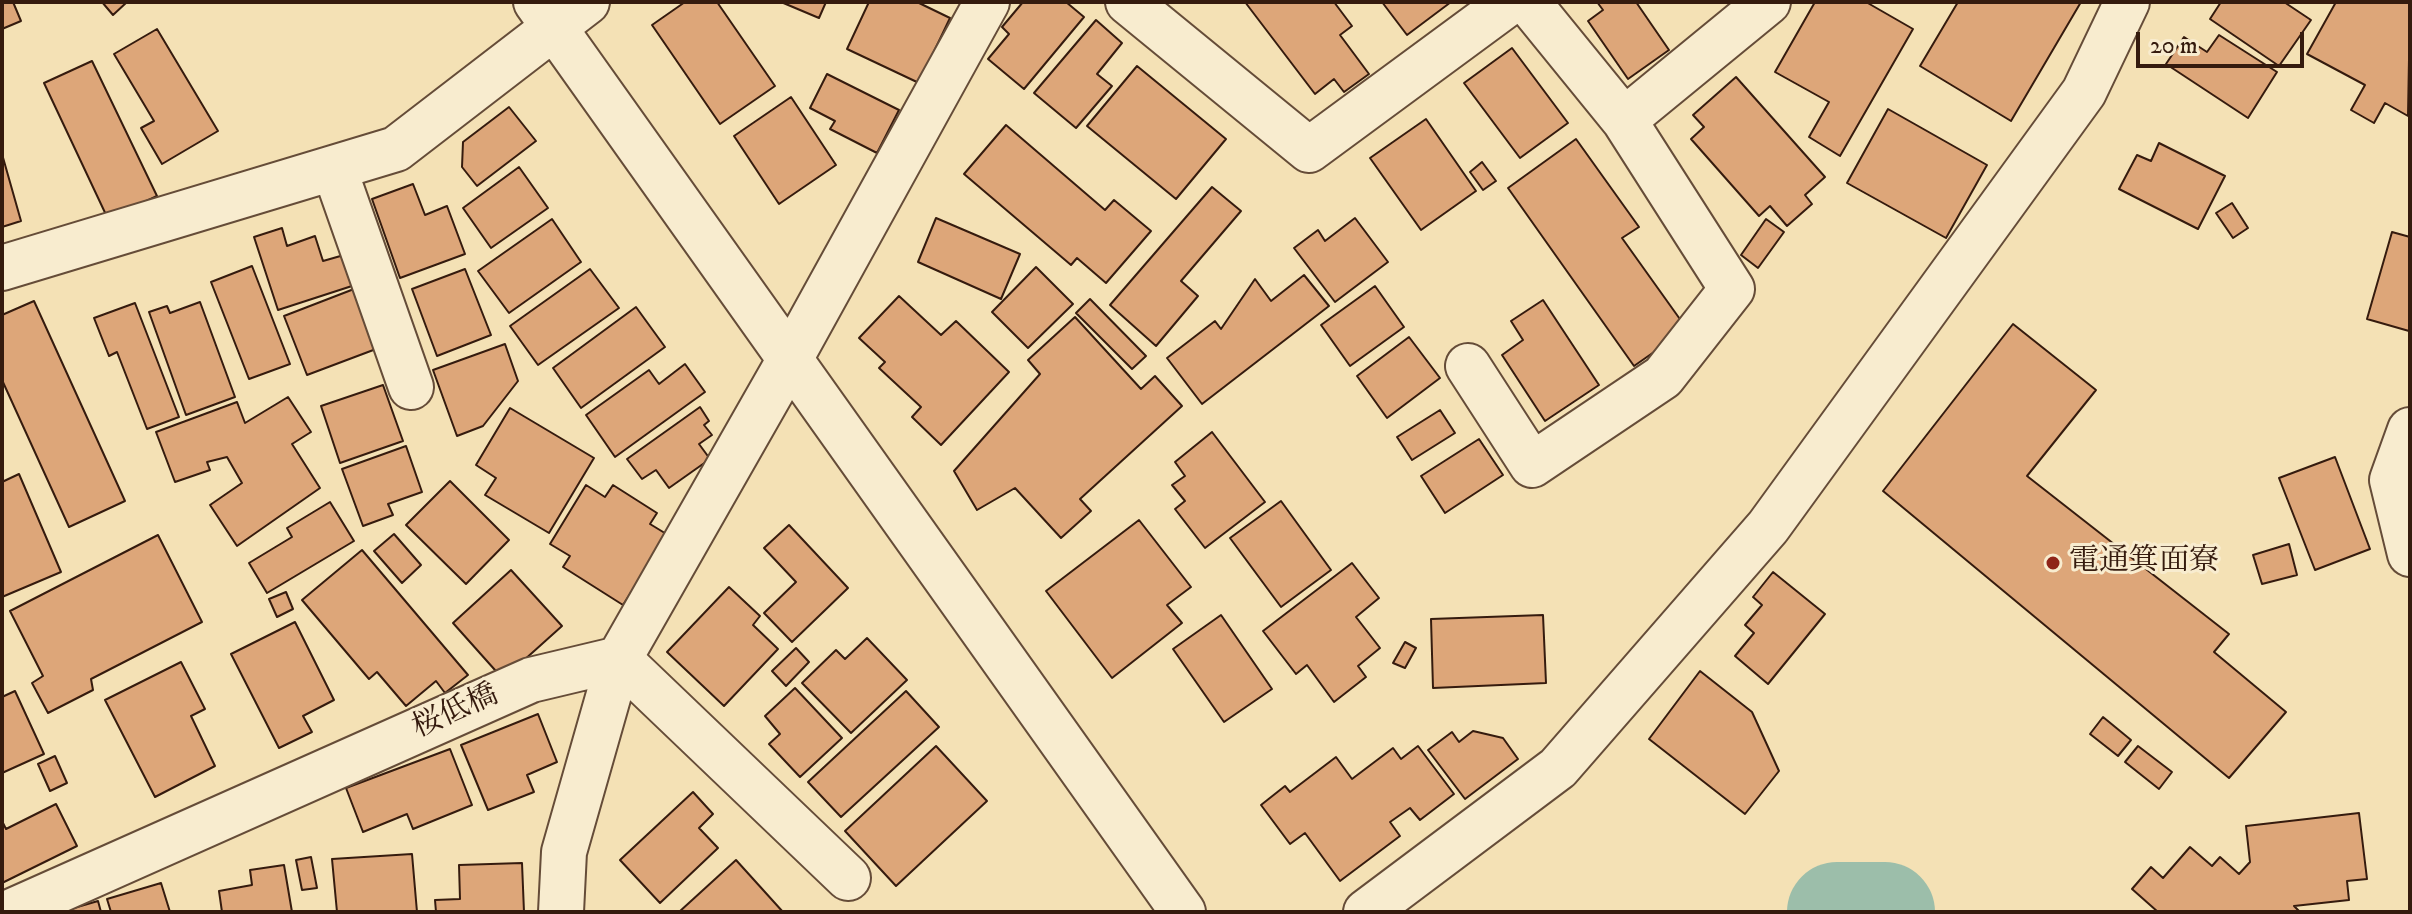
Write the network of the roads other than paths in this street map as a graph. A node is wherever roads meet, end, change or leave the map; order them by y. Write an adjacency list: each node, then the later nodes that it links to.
1 (987, 2): 11 (street)
2 (1128, 2): 3 (street)
3 (1510, 2)
4 (1528, 2): 8 (street)
5 (1768, 2): 8 (street)
6 (2127, 2): 22 (street)
7 (559, 11): 9 (street); 11 (street)
8 (1624, 120): 12 (street)
9 (334, 168): 10 (street); 13 (street)
10 (2, 268)
11 (790, 359): 17 (street); 21 (street)
12 (1468, 366)
13 (411, 387)
14 (2410, 430): 15 (street)
15 (2404, 507): 16 (street)
16 (2410, 554)
17 (619, 659): 18 (street); 19 (street, 桜低橋); 20 (street)
18 (848, 878)
19 (15, 911)
20 (561, 912)
21 (1183, 912)
22 (1366, 912)

